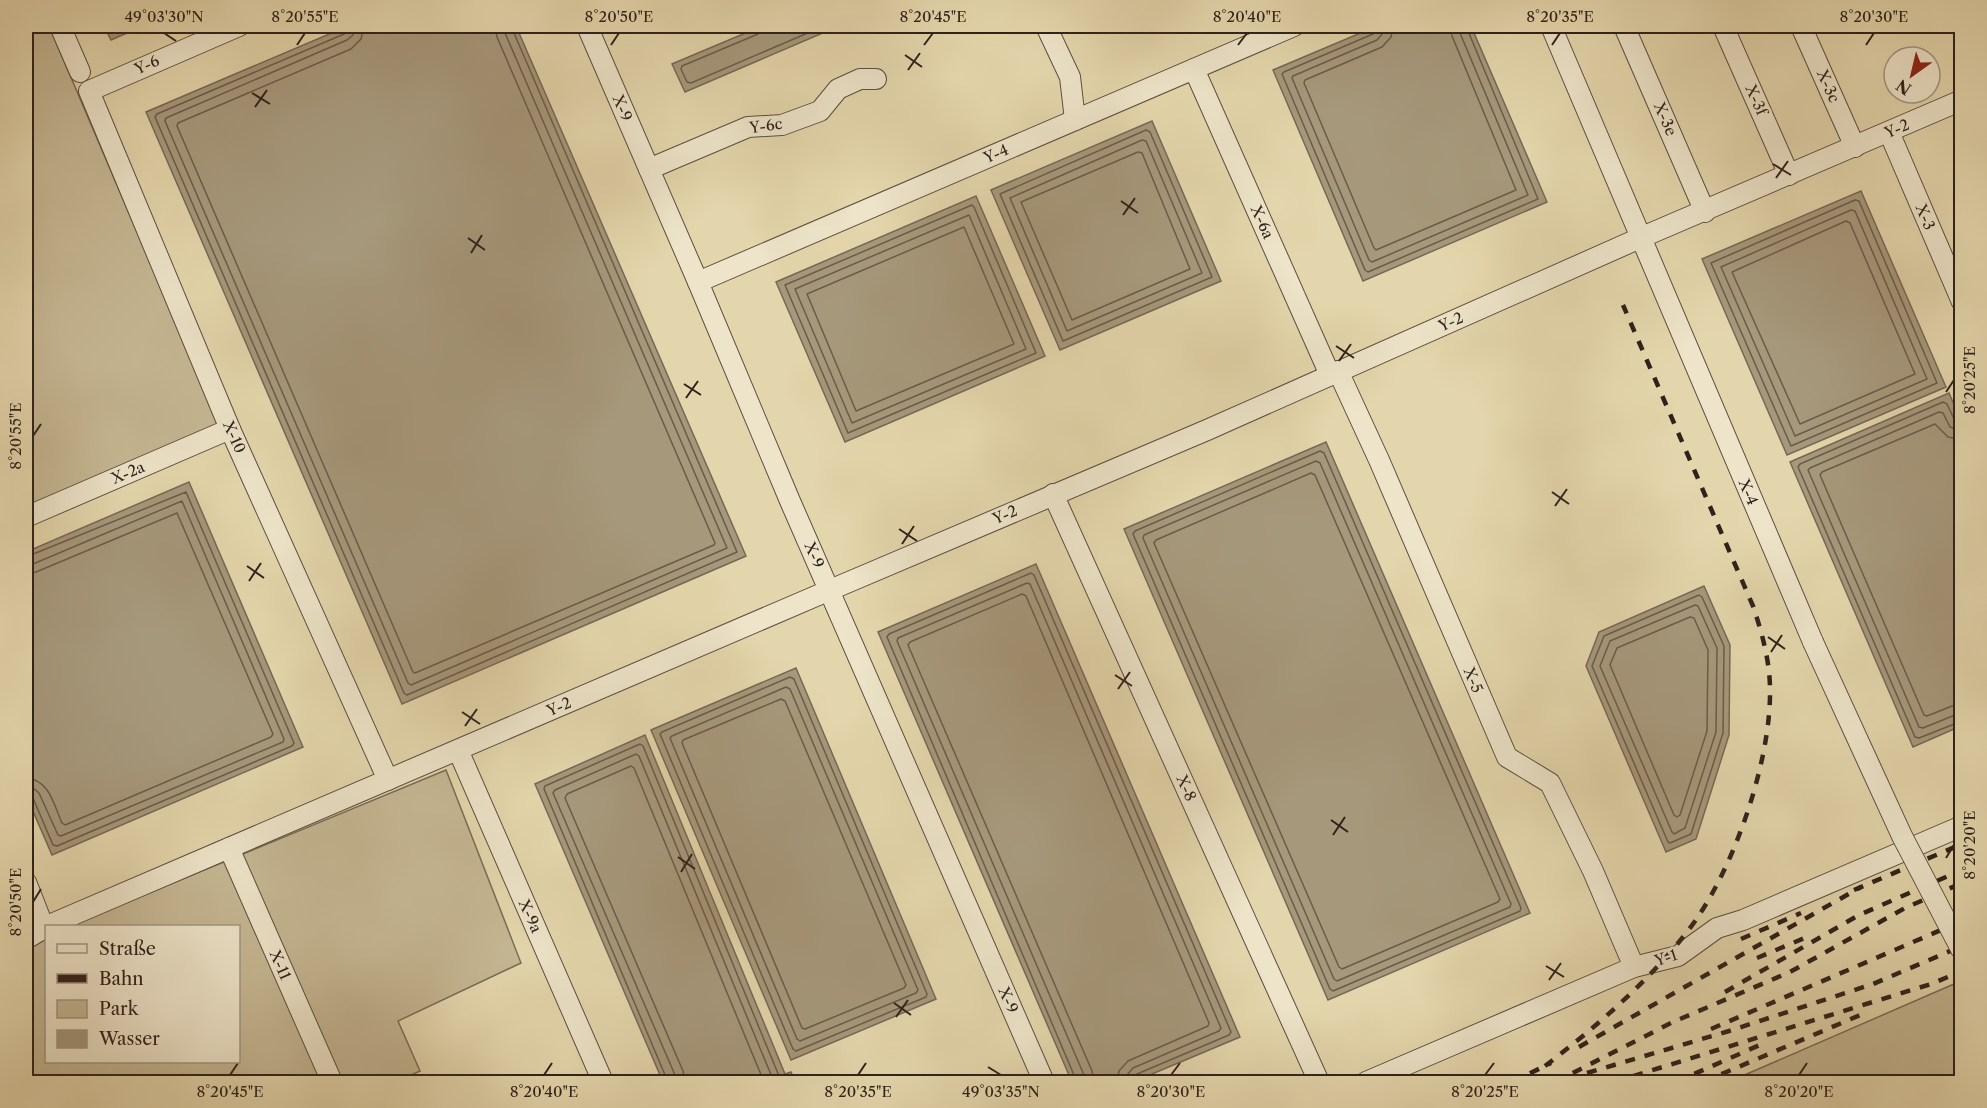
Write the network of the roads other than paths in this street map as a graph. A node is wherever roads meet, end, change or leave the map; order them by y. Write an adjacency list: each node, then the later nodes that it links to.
1 (60, 26): 11 (street)
2 (239, 26): 13 (street, Y-6)
3 (587, 26): 18 (street, X-9)
4 (1046, 26): 15 (street)
5 (1294, 26): 10 (street, Y-4)
6 (1551, 26): 21 (street, X-4)
7 (1624, 26): 20 (street, X-3e)
8 (1723, 26): 19 (street, X-3f)
9 (1801, 26): 17 (street, X-3c)
10 (1194, 69): 15 (street, Y-4); 24 (street, X-6a)
11 (80, 72)
12 (876, 79): 18 (street, Y-6c)
13 (89, 91): 25 (street, X-10)
14 (1962, 100): 16 (street, Y-2)
15 (1075, 120): 22 (street, Y-4)
16 (1890, 132): 17 (street, Y-2); 23 (street, X-3)
17 (1855, 147): 19 (street, Y-2)
18 (649, 170): 22 (street, X-9)
19 (1789, 175): 20 (street, Y-2)
20 (1705, 212): 21 (street, Y-2)
21 (1640, 238): 24 (street, Y-2); 38 (street, X-4, bridge)
22 (698, 282): 28 (street, X-9)
23 (1962, 302)
24 (1334, 373): 26 (street, Y-2); 39 (street, X-5)
25 (230, 429): 27 (street, X-2a); 30 (street, X-10)
26 (1053, 494): 28 (street, Y-2); 43 (street, X-8)
27 (26, 517)
28 (830, 590): 29 (street, Y-2); 42 (street, X-9)
29 (458, 750): 30 (street, Y-2); 41 (street, X-9a)
30 (388, 780): 32 (street, Y-2)
31 (1962, 826): 39 (street, Y-1)
32 (229, 849): 35 (street, Y-2); 40 (street, X-11)
33 (26, 882): 34 (street)
34 (45, 925)
35 (51, 925)
36 (45, 928): 37 (street, Y-2)
37 (26, 939)
38 (1962, 951)
39 (1634, 968): 44 (street, Y-1)
40 (332, 1083)
41 (603, 1083)
42 (1044, 1083)
43 (1318, 1083)
44 (1366, 1083)

